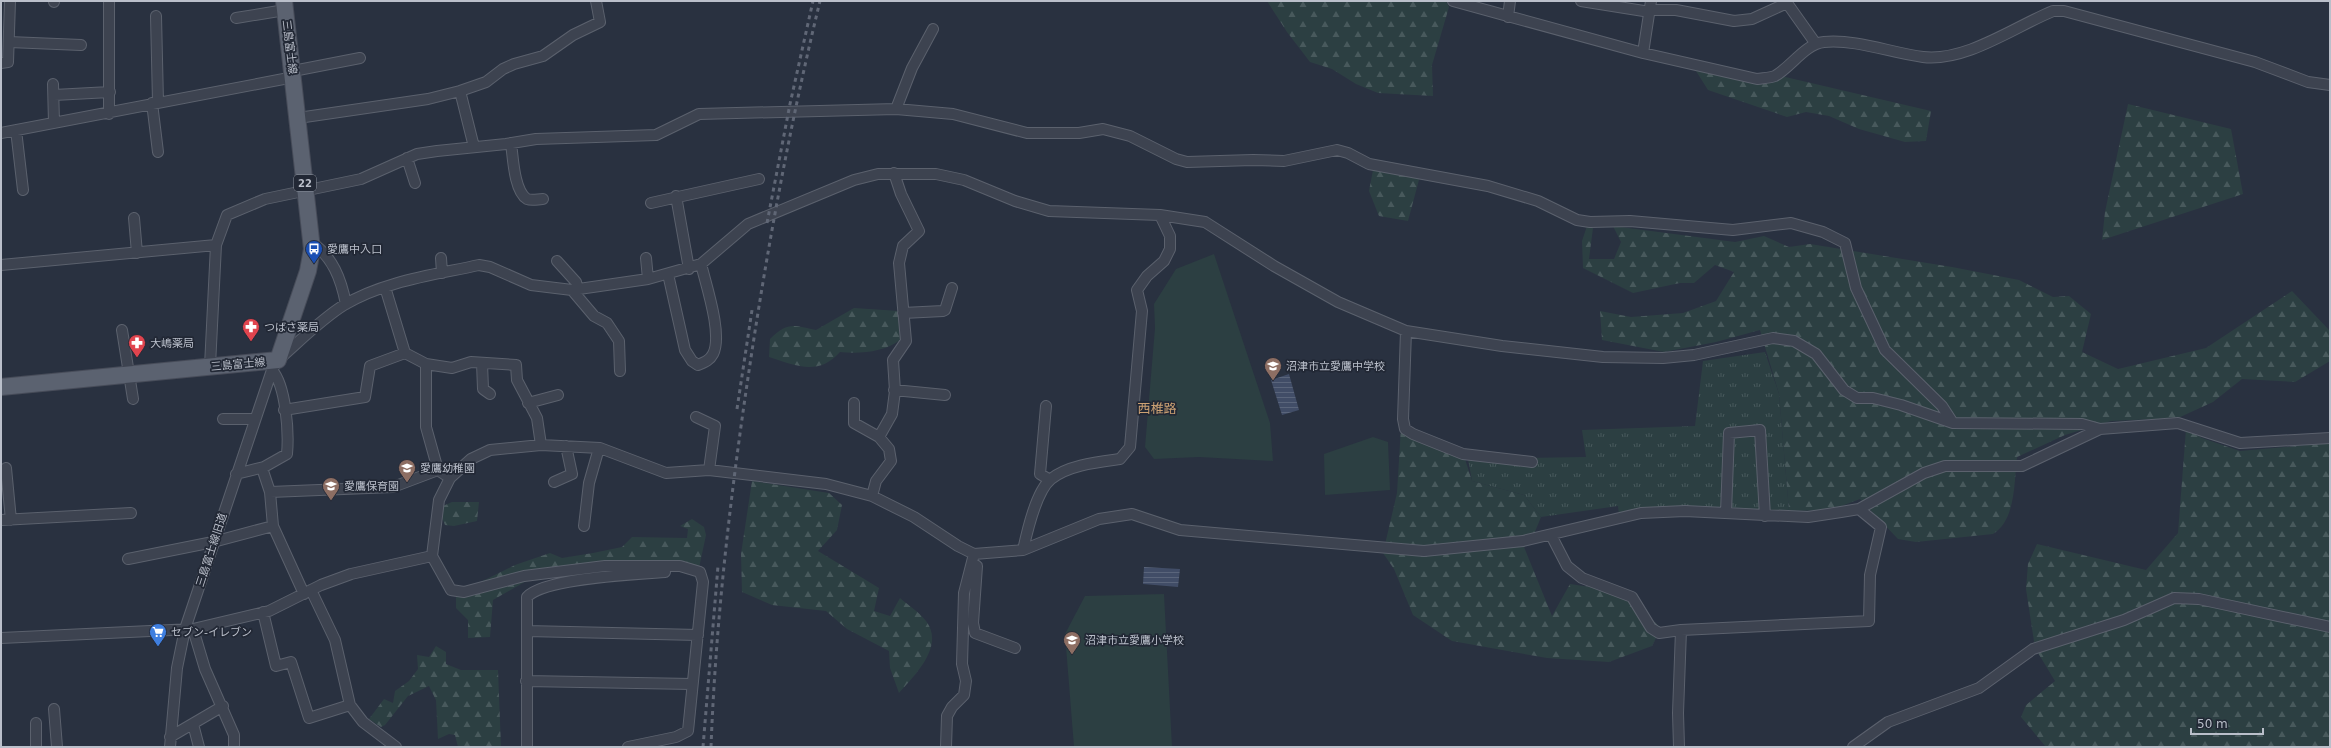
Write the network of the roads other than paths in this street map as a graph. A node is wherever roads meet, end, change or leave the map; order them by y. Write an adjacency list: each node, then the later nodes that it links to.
1 (10, 1): 13 (street)
2 (109, 1): 23 (street)
3 (596, 1): 22 (street)
4 (1453, 1): 10 (street)
5 (1510, 1): 10 (street)
6 (1580, 1): 8 (street)
7 (284, 5): 11 (street); 19 (main road, 三島富士線 / 22)
8 (1650, 8): 14 (street); 16 (street)
9 (156, 16): 25 (street)
10 (1508, 17): 16 (street)
11 (236, 18)
12 (932, 29): 26 (street)
13 (9, 42): 15 (street); 18 (street)
14 (1816, 44): 16 (street); 21 (street)
15 (81, 45)
16 (1643, 53)
17 (360, 58): 19 (street)
18 (1, 63)
19 (293, 74): 25 (street); 28 (main road, 三島富士線 / 22)
20 (54, 84): 24 (street)
21 (2330, 85)
22 (460, 91): 28 (street); 33 (street)
23 (110, 92): 24 (street); 27 (street)
24 (54, 95): 29 (street)
25 (155, 102): 27 (street); 34 (street)
26 (896, 110): 32 (street); 85 (street)
27 (109, 114): 29 (street)
28 (298, 118): 40 (main road, 三島富士線 / 22)
29 (54, 123): 30 (street)
30 (16, 130): 31 (street); 39 (street)
31 (1, 133)
32 (511, 143): 33 (street); 42 (street)
33 (474, 147): 35 (street)
34 (158, 152)
35 (407, 158): 38 (street); 40 (street)
36 (894, 173): 44 (street); 52 (street); 62 (street)
37 (759, 180): 41 (street)
38 (415, 183)
39 (23, 190)
40 (306, 190): 46 (main road, 三島富士線 / 22); 47 (street)
41 (676, 196): 43 (street); 54 (street)
42 (543, 199)
43 (651, 203)
44 (1160, 215): 64 (street); 99 (street)
45 (134, 218): 48 (street)
46 (311, 242): 61 (street); 68 (main road, 三島富士線 / 22)
47 (216, 245): 48 (street); 69 (street)
48 (138, 253): 53 (street)
49 (441, 258): 55 (street)
50 (646, 258): 57 (street)
51 (557, 261): 60 (street)
52 (701, 264): 54 (street); 56 (street)
53 (1, 265)
54 (690, 269): 56 (street)
55 (442, 273): 58 (street); 60 (street)
56 (668, 274): 57 (street)
57 (648, 279): 60 (street)
58 (385, 287): 61 (street); 65 (street)
59 (952, 288): 62 (street)
60 (575, 290): 70 (street)
61 (346, 304): 68 (street)
62 (902, 313): 73 (street)
63 (122, 330): 71 (street)
64 (1406, 331): 85 (street); 92 (street)
65 (405, 353): 67 (street); 81 (street)
66 (482, 363): 67 (street); 74 (street); 78 (street)
67 (426, 364): 95 (street)
68 (275, 365): 69 (main road, 三島富士線); 81 (street); 84 (street, 三島富士線旧道)
69 (210, 366): 71 (main road, 三島富士線)
70 (620, 371)
71 (129, 374): 72 (main road, 三島富士線); 77 (street)
72 (1, 386)
73 (894, 390): 76 (street); 87 (street)
74 (490, 394)
75 (558, 395): 78 (street)
76 (945, 395)
77 (133, 399)
78 (528, 403): 89 (street)
79 (854, 403): 87 (street)
80 (1046, 406): 99 (street)
81 (284, 410): 94 (street)
82 (696, 417): 96 (street)
83 (223, 419): 84 (street)
84 (255, 419): 97 (street, 三島富士線旧道)
85 (1953, 423): 86 (street)
86 (2100, 429): 88 (street); 103 (street)
87 (879, 437): 102 (street)
88 (2330, 438)
89 (540, 445): 90 (street); 98 (street)
90 (566, 446): 91 (street); 100 (street)
91 (599, 448): 96 (street); 109 (street)
92 (1532, 462)
93 (6, 468): 107 (street)
94 (262, 468): 97 (street); 101 (street)
95 (438, 470): 98 (street); 101 (street)
96 (709, 470): 102 (street)
97 (236, 474): 111 (street, 三島富士線旧道)
98 (450, 478): 113 (street)
99 (1050, 480): 112 (street)
100 (554, 482)
101 (270, 492): 108 (street)
102 (872, 496): 114 (street)
103 (1859, 509): 106 (street); 123 (street)
104 (131, 513): 107 (street)
105 (1726, 513): 106 (street); 106 (street); 110 (street)
106 (1765, 516)
107 (6, 520)
108 (273, 526): 111 (street); 118 (street)
109 (584, 526)
110 (1551, 535): 112 (street); 123 (street)
111 (213, 542): 115 (street); 122 (street, 三島富士線旧道)
112 (1022, 550): 114 (street)
113 (432, 556): 117 (street); 118 (street)
114 (973, 558): 127 (street); 143 (street)
115 (128, 559)
116 (700, 572): 117 (street); 119 (street); 125 (street)
117 (524, 576): 119 (street)
118 (307, 592): 120 (street); 130 (street)
119 (531, 592): 124 (street)
120 (263, 612): 122 (street); 130 (street)
121 (2330, 627): 145 (street)
122 (189, 629): 126 (street); 131 (street); 135 (street, 三島富士線旧道)
123 (1681, 630): 144 (street)
124 (527, 631): 125 (street); 128 (street)
125 (698, 635): 129 (street)
126 (1, 638)
127 (1015, 648)
128 (526, 681): 129 (street); 141 (street)
129 (692, 684): 142 (street)
130 (350, 705): 140 (street)
131 (223, 706): 134 (street); 139 (street)
132 (54, 709): 137 (street)
133 (36, 723): 136 (street)
134 (193, 724): 135 (street); 138 (street)
135 (170, 742)
136 (36, 747)
137 (57, 747)
138 (199, 747)
139 (234, 747)
140 (396, 747)
141 (527, 747)
142 (628, 747)
143 (946, 747)
144 (1679, 747)
145 (1853, 747)

